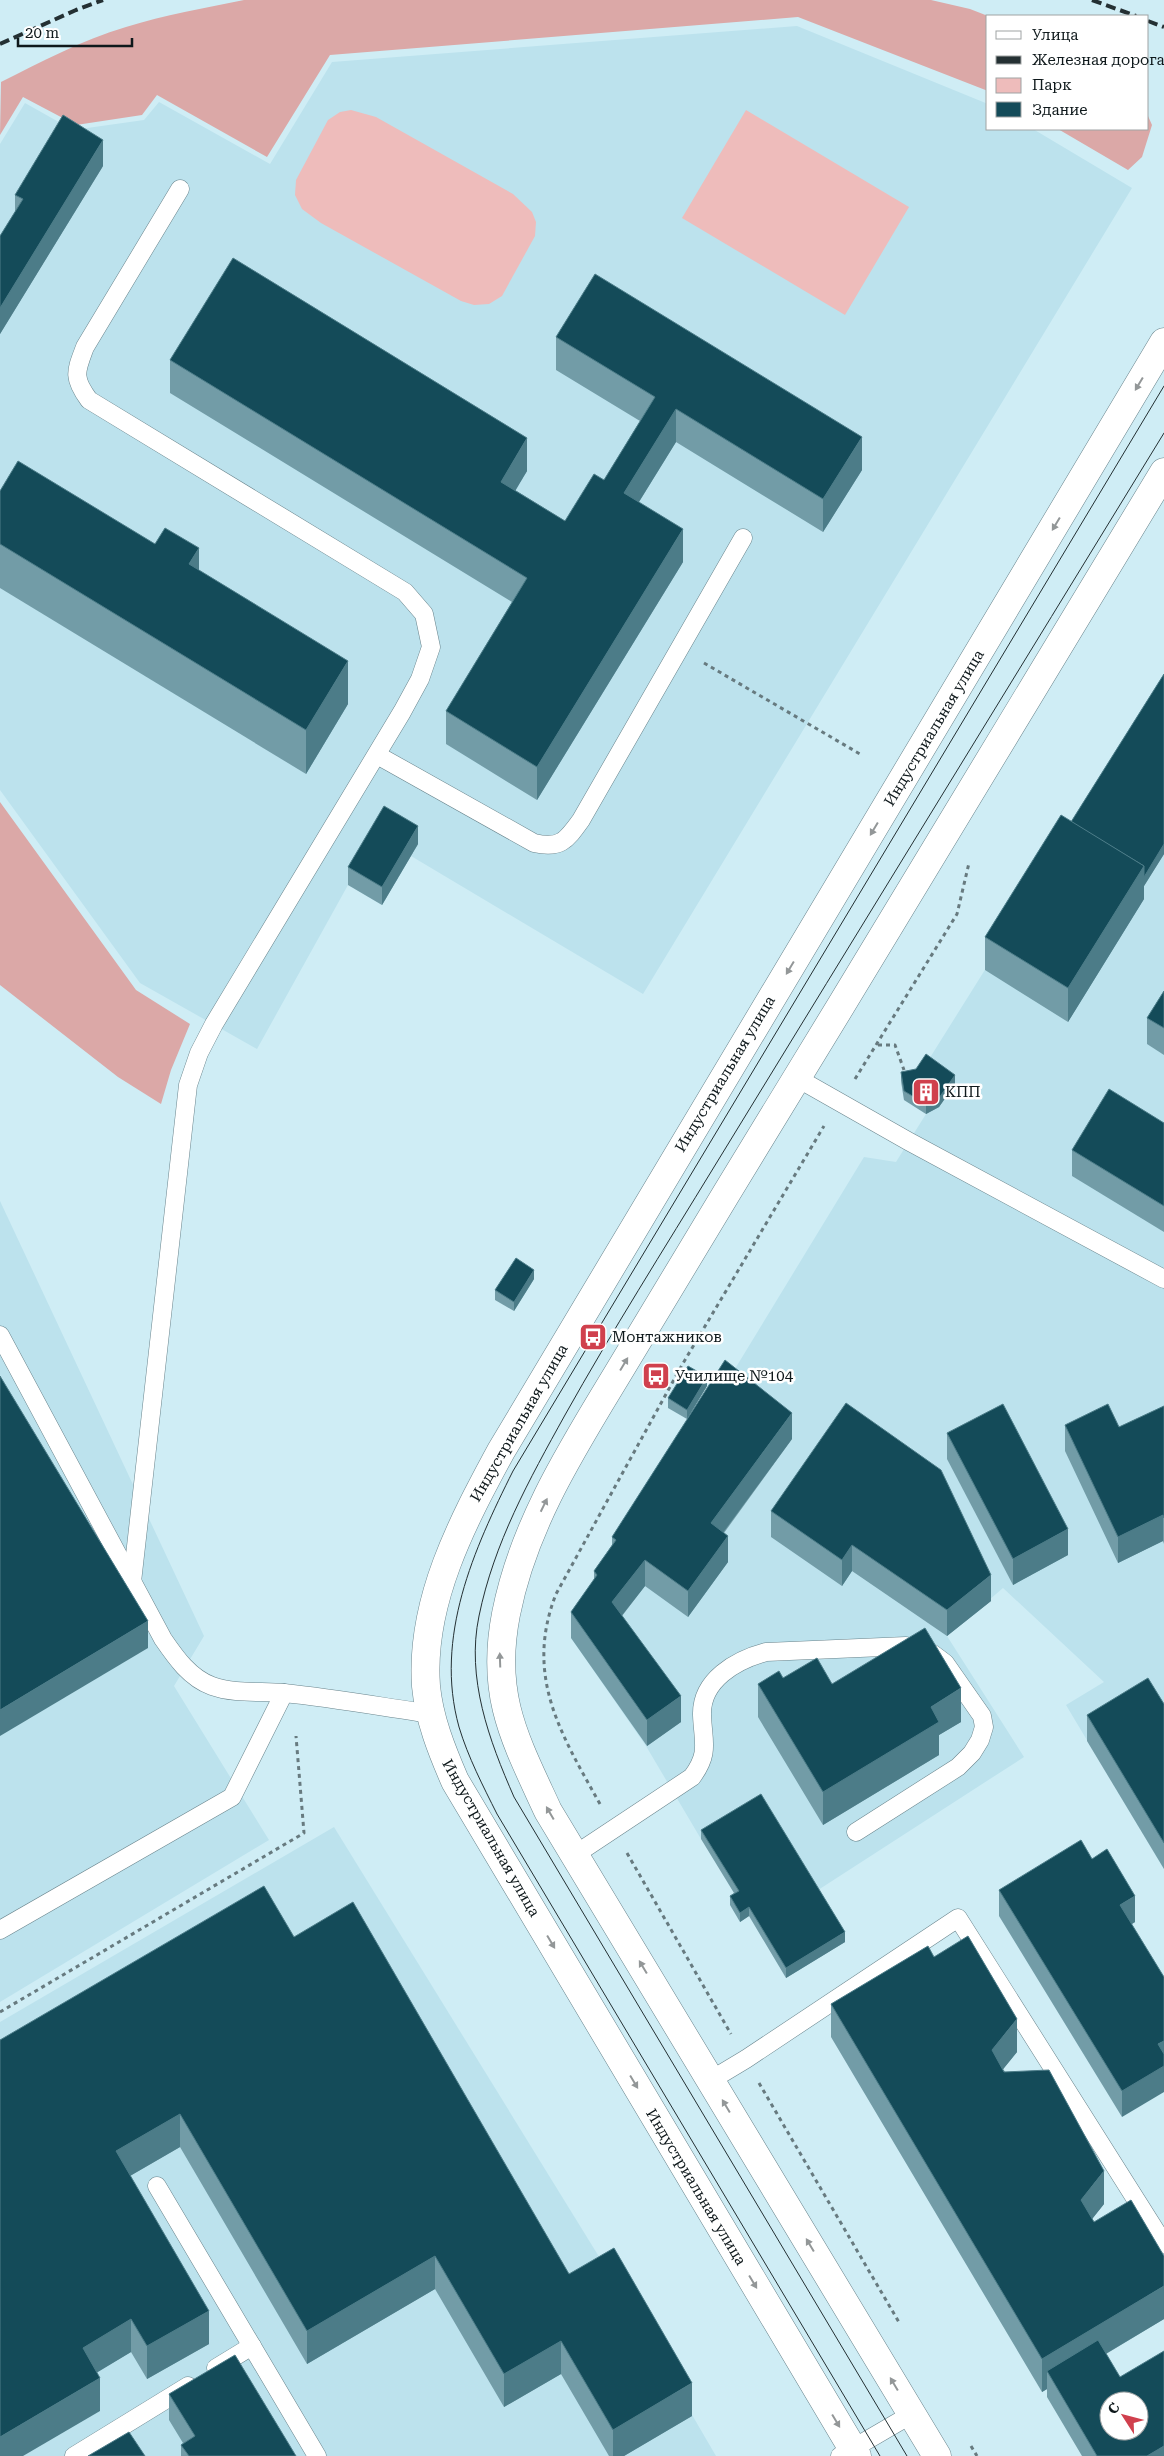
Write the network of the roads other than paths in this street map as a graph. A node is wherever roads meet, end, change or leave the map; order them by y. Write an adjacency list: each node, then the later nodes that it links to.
1 (180, 189): 5 (lane)
2 (1164, 342): 11 (main road, Индустриальная улица, one-way to 11)
3 (1164, 472): 6 (main road)
4 (743, 538): 5 (lane)
5 (377, 755): 9 (lane)
6 (797, 1078): 7 (lane); 13 (main road, one-way to 6)
7 (1164, 1279)
8 (0, 1335): 9 (lane)
9 (132, 1582): 10 (lane)
10 (284, 1693): 11 (lane); 14 (lane)
11 (432, 1714): 20 (main road, Индустриальная улица, one-way to 20)
12 (856, 1832): 13 (lane)
13 (576, 1854): 15 (main road, one-way to 13)
14 (0, 1930)
15 (710, 2080): 17 (lane); 19 (main road, one-way to 15)
16 (157, 2186): 18 (lane)
17 (1164, 2244)
18 (252, 2346): 21 (lane); 22 (lane)
19 (912, 2414): 20 (lane); 23 (main road)
20 (849, 2454)
21 (74, 2456)
22 (317, 2456)
23 (937, 2456)

